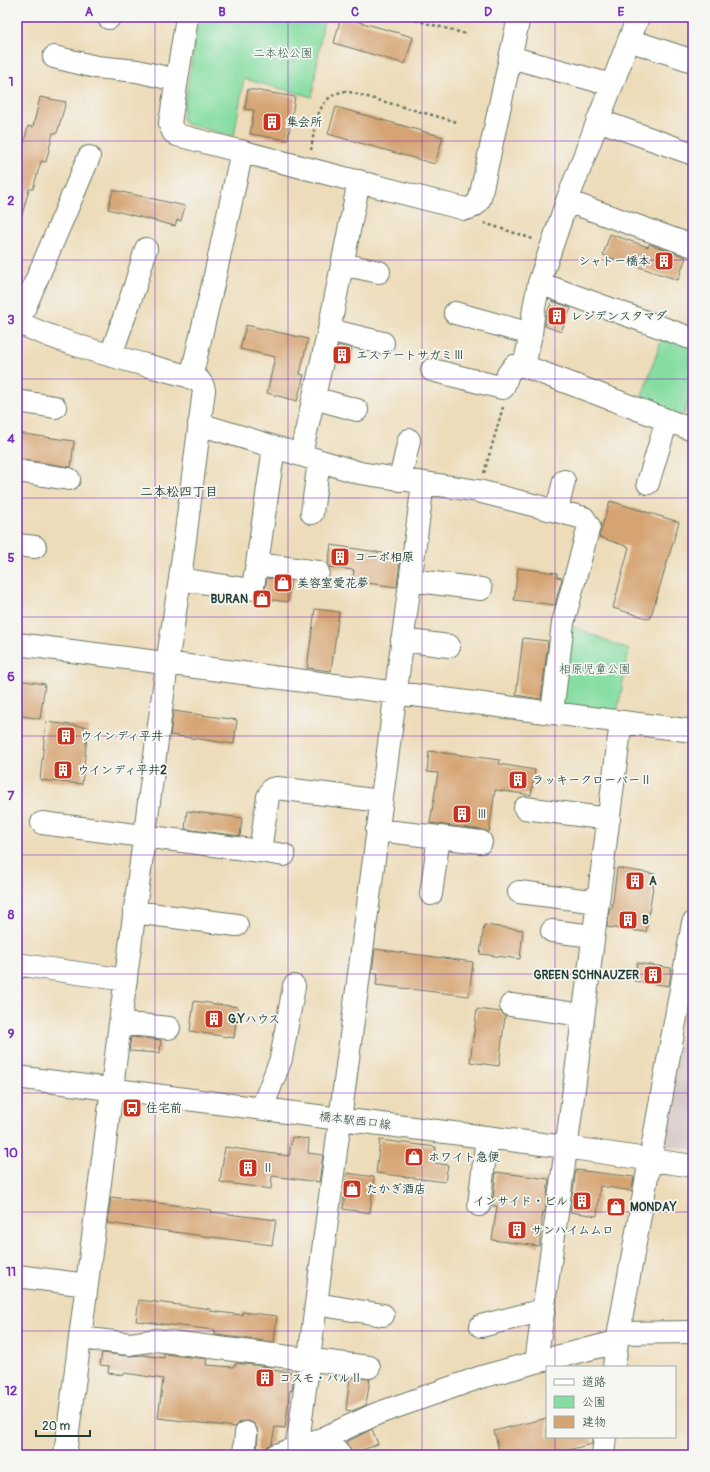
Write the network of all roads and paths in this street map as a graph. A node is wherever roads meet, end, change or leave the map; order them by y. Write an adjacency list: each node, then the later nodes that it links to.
1 (187, 17): 10 (street)
2 (404, 17): 5 (path)
3 (519, 17): 8 (street)
4 (638, 17): 6 (street)
5 (466, 34)
6 (629, 40): 9 (street); 11 (street)
7 (54, 57): 10 (street)
8 (510, 57): 11 (street); 18 (street)
9 (693, 61)
10 (176, 80): 14 (street)
11 (612, 85): 12 (street)
12 (598, 120): 16 (street); 19 (street)
13 (457, 122): 15 (path)
14 (242, 151): 18 (street); 36 (street)
15 (310, 151)
16 (693, 154)
17 (89, 157): 28 (street)
18 (359, 181): 24 (street)
19 (567, 201): 21 (street); 22 (street)
20 (483, 222): 21 (path)
21 (552, 245): 26 (street)
22 (693, 246)
23 (146, 249): 33 (street)
24 (342, 264): 25 (street); 29 (street)
25 (379, 272)
26 (539, 283): 30 (street); 31 (street)
27 (455, 313): 30 (street)
28 (18, 322): 33 (street)
29 (329, 330): 32 (street); 38 (street)
30 (531, 334): 34 (street)
31 (693, 339)
32 (383, 343)
33 (111, 355): 36 (street)
34 (524, 366): 37 (street); 42 (street)
35 (432, 370): 37 (street)
36 (191, 378): 43 (street)
37 (503, 388): 54 (path)
38 (314, 398): 41 (street); 47 (street)
39 (17, 401): 40 (street)
40 (55, 407)
41 (357, 410)
42 (667, 420): 44 (street); 53 (street)
43 (199, 424): 46 (street); 59 (street)
44 (693, 428)
45 (409, 440): 50 (street)
46 (274, 447): 47 (street); 57 (street)
47 (310, 458): 50 (street); 56 (street)
48 (17, 471): 49 (street)
49 (69, 479)
50 (400, 480): 52 (street)
51 (564, 481): 55 (street)
52 (423, 483): 54 (street); 60 (street)
53 (648, 483)
54 (478, 491): 55 (street)
55 (557, 510): 67 (street)
56 (312, 514)
57 (257, 564): 58 (street); 59 (street)
58 (318, 572)
59 (180, 579): 65 (street)
60 (410, 580): 61 (street); 62 (street)
61 (481, 588)
62 (402, 640): 64 (street); 66 (street)
63 (17, 644): 65 (street)
64 (449, 646)
65 (167, 664): 66 (street); 75 (street)
66 (395, 693): 67 (street); 70 (street)
67 (552, 713): 68 (street)
68 (621, 722): 69 (street); 72 (street)
69 (693, 731)
70 (381, 801): 74 (street); 78 (street)
71 (525, 808): 72 (street)
72 (609, 819): 82 (street)
73 (42, 823): 75 (street)
74 (377, 830): 76 (street); 98 (street)
75 (144, 836): 78 (street); 83 (street)
76 (438, 837): 77 (street); 81 (street)
77 (481, 842)
78 (260, 851): 79 (street)
79 (284, 855)
80 (519, 892): 82 (street)
81 (431, 894)
82 (598, 902): 87 (street)
83 (134, 912): 85 (street); 89 (street)
84 (693, 923): 101 (street)
85 (237, 925)
86 (552, 931): 87 (street)
87 (593, 936): 92 (street)
88 (17, 968): 89 (street)
89 (126, 980): 93 (street)
90 (294, 986): 97 (street)
91 (511, 1005): 92 (street)
92 (583, 1015): 100 (street)
93 (120, 1023): 94 (street); 96 (street)
94 (169, 1028)
95 (17, 1077): 96 (street, 橋本駅西口線)
96 (112, 1089): 97 (street, 橋本駅西口線); 105 (street)
97 (262, 1108): 98 (street, 橋本駅西口線)
98 (340, 1119): 99 (street, 橋本駅西口線); 106 (street)
99 (488, 1137): 100 (street, 橋本駅西口線); 103 (street)
100 (566, 1147): 101 (street, 橋本駅西口線); 107 (street)
101 (650, 1158): 102 (street, 橋本駅西口線); 111 (street)
102 (693, 1166)
103 (479, 1205)
104 (17, 1276): 105 (street)
105 (87, 1285): 112 (street)
106 (316, 1304): 108 (street); 113 (street)
107 (544, 1310): 109 (street); 114 (street)
108 (383, 1315)
109 (481, 1326)
110 (693, 1332): 111 (street)
111 (618, 1337): 114 (street); 115 (street)
112 (81, 1338): 113 (street); 121 (street)
113 (308, 1360): 116 (street); 120 (street)
114 (536, 1362): 118 (street)
115 (614, 1366)
116 (369, 1367)
117 (246, 1433): 122 (street)
118 (324, 1438): 120 (street); 123 (street)
119 (605, 1438): 124 (street)
120 (289, 1453)
121 (65, 1455)
122 (244, 1455)
123 (340, 1455)
124 (603, 1455)

